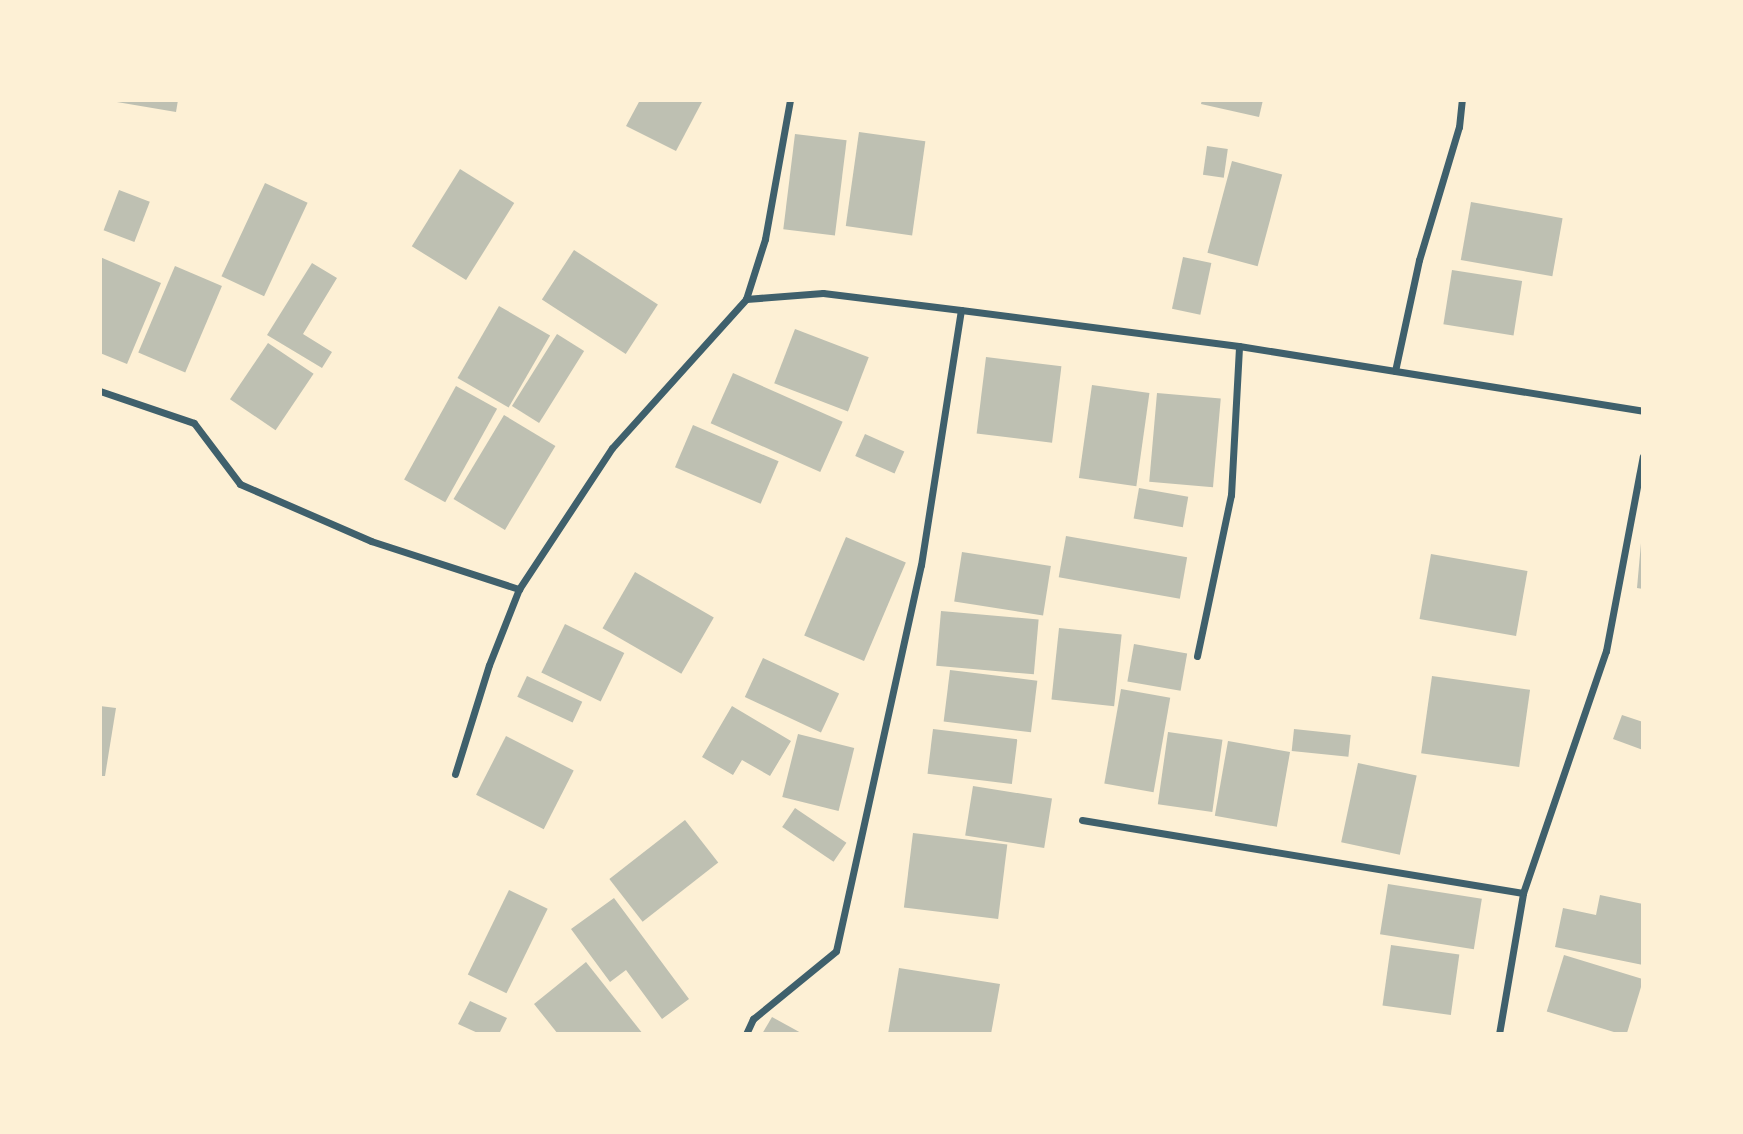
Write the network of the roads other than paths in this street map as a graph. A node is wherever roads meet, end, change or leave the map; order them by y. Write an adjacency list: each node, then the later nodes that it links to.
1 (790, 100): 3 (street)
2 (1462, 100): 6 (street)
3 (746, 299): 4 (street); 10 (street)
4 (961, 310): 5 (street); 15 (street)
5 (1239, 346): 6 (street); 11 (street)
6 (1395, 371): 8 (street)
7 (100, 391): 10 (street)
8 (1643, 411)
9 (1643, 456): 14 (street)
10 (519, 589): 12 (street)
11 (1198, 656)
12 (455, 774)
13 (1082, 820): 14 (street)
14 (1523, 893): 16 (street)
15 (746, 1034)
16 (1499, 1034)

